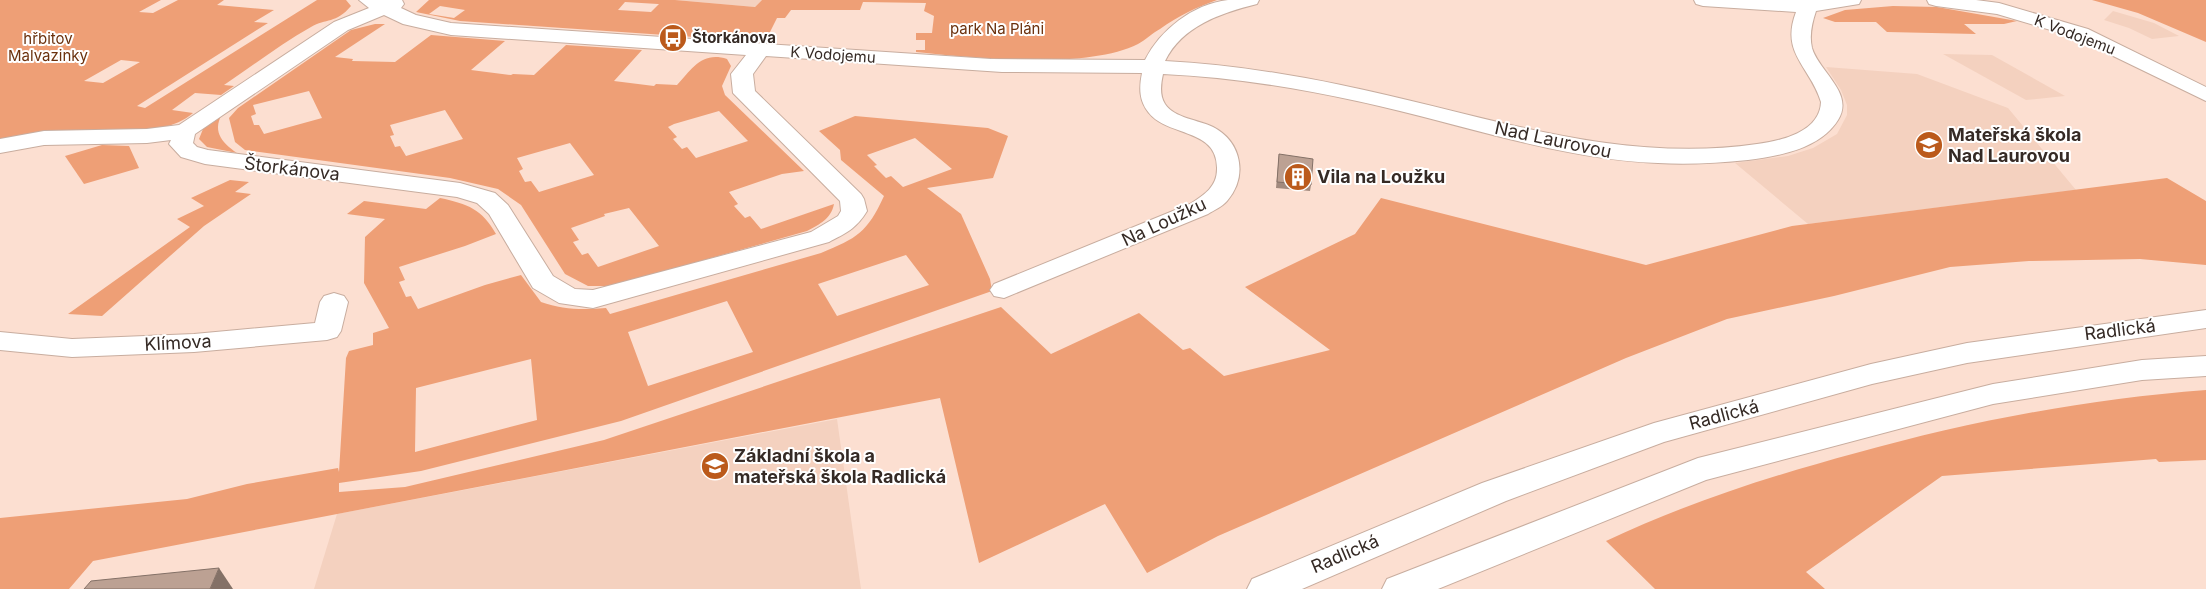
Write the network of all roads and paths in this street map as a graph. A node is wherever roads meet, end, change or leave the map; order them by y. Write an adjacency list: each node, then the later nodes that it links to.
1 (1250, 0): 8 (street)
2 (1703, 0): 6 (street)
3 (1852, 0): 6 (street)
4 (1936, 0): 9 (street, K Vodojemu)
5 (386, 3): 7 (street, K Vodojemu); 10 (street)
6 (1808, 7): 8 (street, Nad Laurovou)
7 (760, 50): 8 (street, K Vodojemu); 10 (street, Štorkánova)
8 (1151, 65): 12 (street, Na Loužku)
9 (2206, 95)
10 (185, 131): 11 (street)
11 (0, 146)
12 (1004, 290)
13 (334, 302): 15 (street, Klímova)
14 (2206, 319): 17 (street, Radlická)
15 (0, 341)
16 (2206, 366): 18 (street)
17 (1265, 589)
18 (1400, 589)

